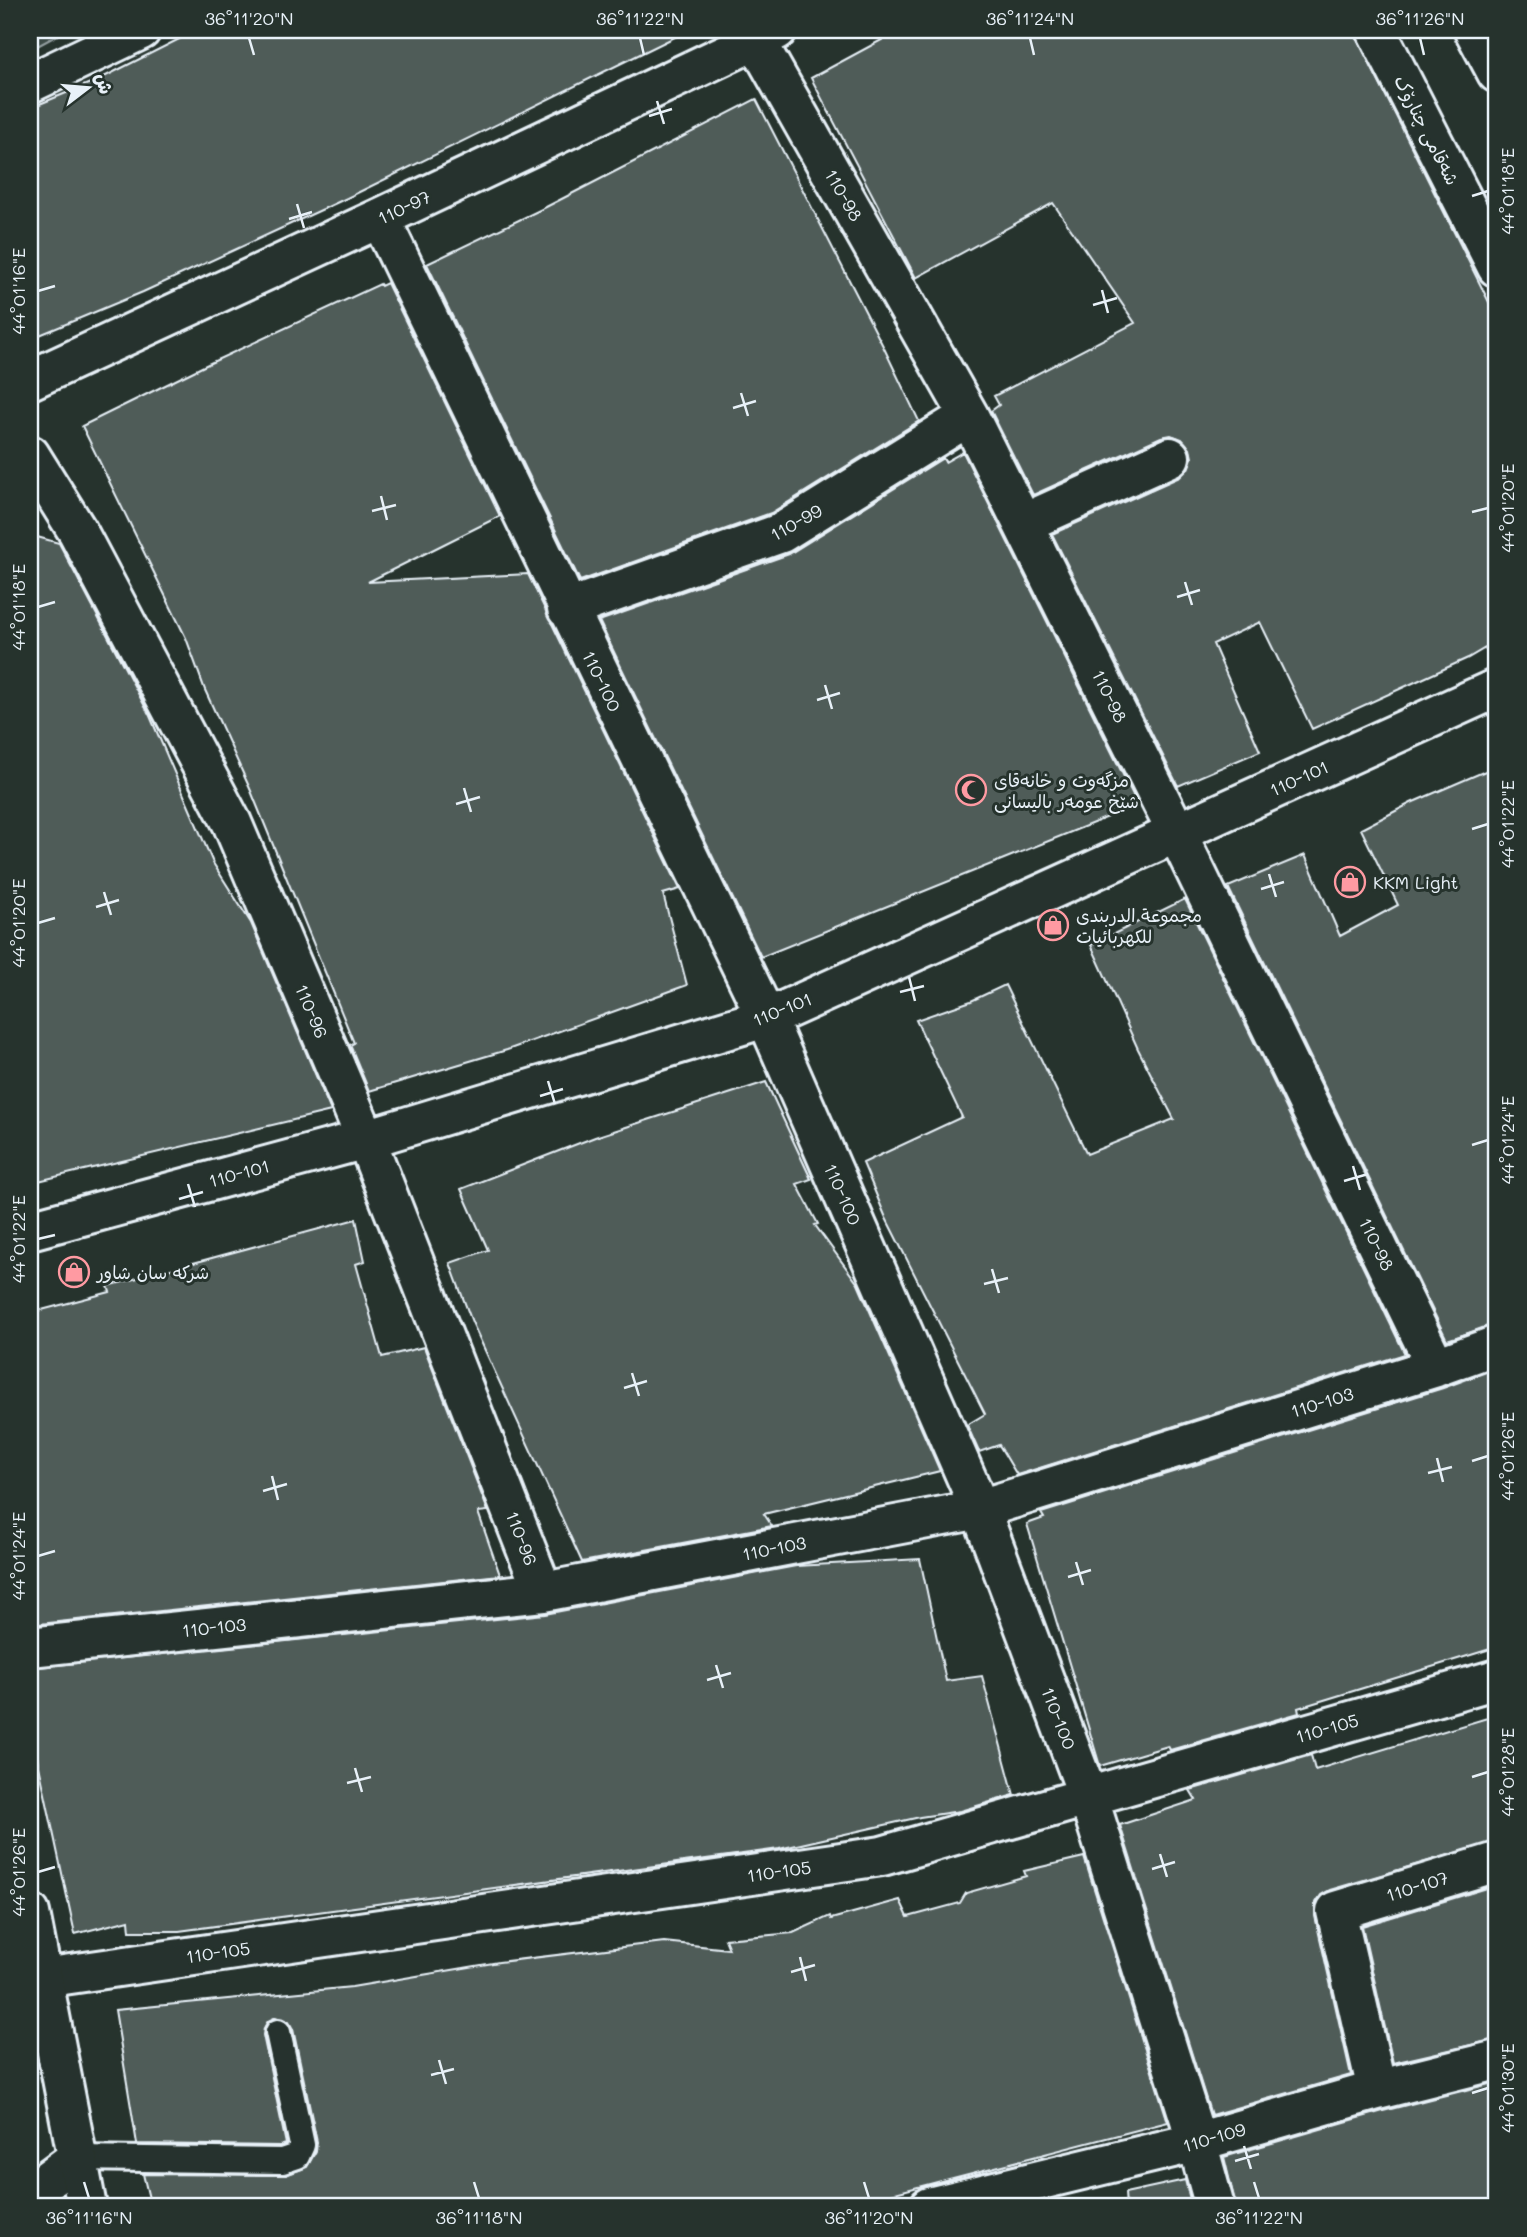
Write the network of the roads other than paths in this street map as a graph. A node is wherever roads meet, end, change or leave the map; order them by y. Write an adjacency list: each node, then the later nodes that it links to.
1 (141, 30): 6 (street)
2 (1376, 30): 8 (street, شەقامی چنارۆک)
3 (1474, 30): 5 (street)
4 (766, 35): 7 (street, 110-97); 10 (street, 110-98)
5 (1497, 73)
6 (30, 83)
7 (380, 218): 9 (street, 110-97); 14 (street, 110-100)
8 (1497, 267)
9 (30, 380)
10 (969, 416): 13 (street, 110-98); 14 (street, 110-99)
11 (1170, 457): 13 (street)
12 (31, 459): 18 (street, 110-96)
13 (1024, 523): 16 (street, 110-98)
14 (567, 609): 17 (street, 110-100)
15 (1497, 688): 16 (street, 110-101)
16 (1177, 833): 17 (street, 110-101); 21 (street, 110-98)
17 (766, 1017): 18 (street, 110-101); 22 (street, 110-100)
18 (366, 1139): 19 (street, 110-101); 23 (street, 110-96)
19 (30, 1230)
20 (1497, 1345): 21 (street, 110-103)
21 (1436, 1367): 22 (street, 110-103)
22 (980, 1508): 23 (street, 110-103); 26 (street, 110-100)
23 (543, 1592): 24 (street, 110-103)
24 (30, 1647)
25 (1497, 1679): 26 (street, 110-105)
26 (1088, 1796): 29 (street, 110-105); 33 (street, 110-100)
27 (1497, 1862): 32 (street, 110-107)
28 (30, 1913): 29 (street)
29 (43, 1978): 34 (street)
30 (278, 2032): 34 (lane)
31 (1497, 2060): 32 (street, 110-109)
32 (1377, 2090): 33 (street, 110-109)
33 (1197, 2142): 37 (street, 110-109); 38 (street, 110-100)
34 (77, 2158): 35 (street); 36 (street)
35 (30, 2193)
36 (87, 2207)
37 (929, 2207)
38 (1215, 2207)

